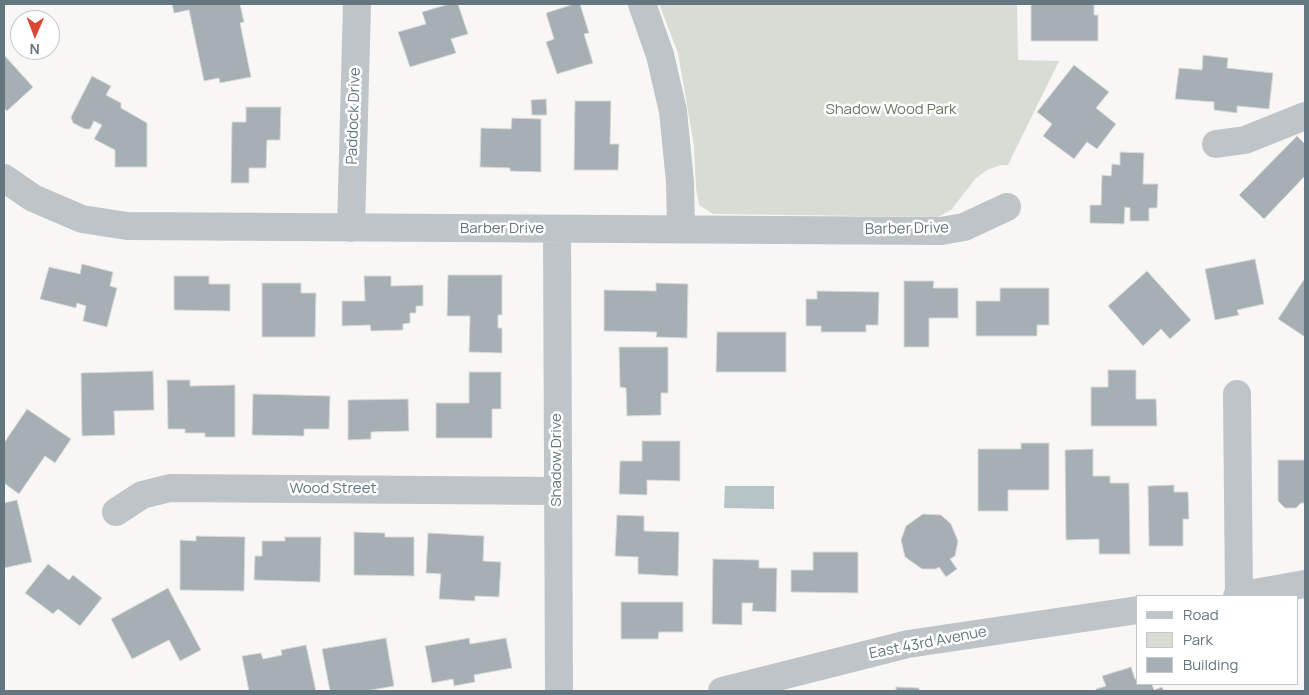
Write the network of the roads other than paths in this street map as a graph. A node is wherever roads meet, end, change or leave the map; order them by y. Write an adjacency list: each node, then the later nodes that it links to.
1 (357, 4): 7 (street, Paddock Drive)
2 (642, 4): 8 (street)
3 (1305, 116): 4 (street)
4 (1216, 144)
5 (4, 178): 7 (street, Barber Drive)
6 (1007, 207): 8 (street, Barber Drive)
7 (350, 228): 9 (street, Barber Drive)
8 (681, 228): 9 (street, Barber Drive)
9 (557, 229): 11 (street, Shadow Drive)
10 (1237, 394): 14 (street)
11 (557, 491): 12 (street, Wood Street); 18 (street, Shadow Drive)
12 (116, 512)
13 (1305, 584): 15 (street)
14 (1238, 595)
15 (1244, 595)
16 (1136, 610): 17 (street, East 43rd Avenue)
17 (739, 689)
18 (559, 691)

